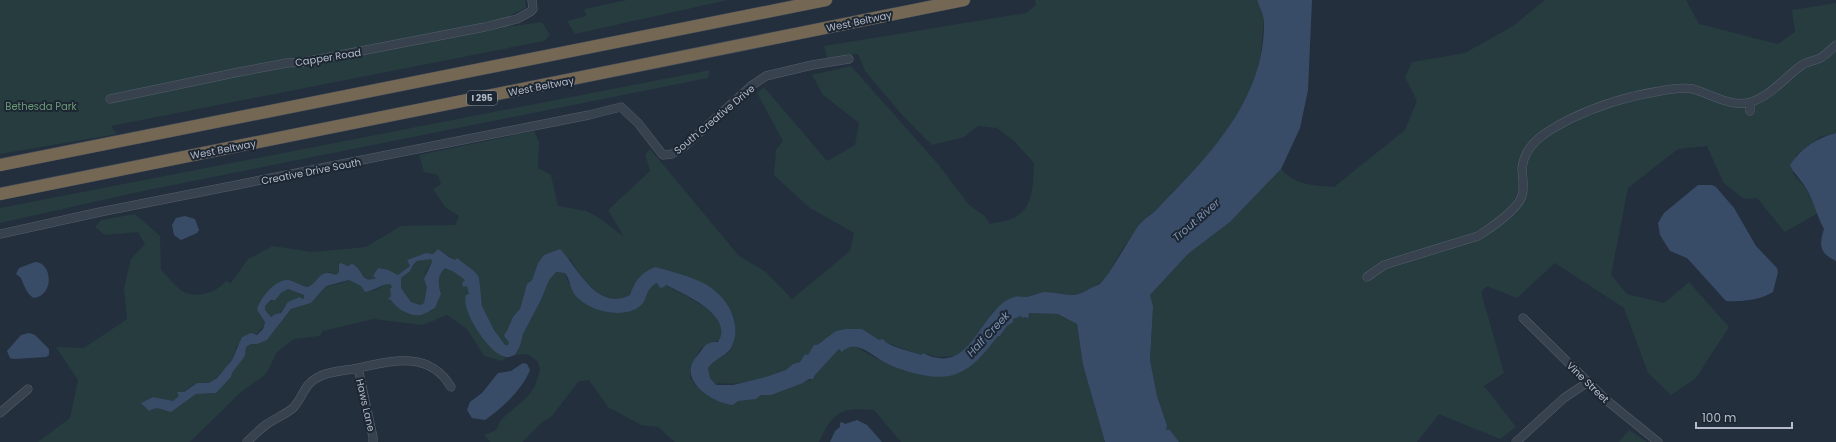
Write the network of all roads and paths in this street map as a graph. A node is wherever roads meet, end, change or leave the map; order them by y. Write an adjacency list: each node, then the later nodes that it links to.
1 (532, 0): 6 (street, Capper Road)
2 (826, 0): 8 (highway)
3 (964, 0): 9 (highway, West Beltway / I 295)
4 (1836, 46): 11 (street)
5 (849, 59): 7 (street, South Creative Drive)
6 (110, 99)
7 (621, 107): 10 (street, Creative Drive South)
8 (0, 165)
9 (0, 194)
10 (0, 234)
11 (1367, 277)
12 (1523, 318): 14 (street, Vine Street)
13 (358, 368): 15 (street); 18 (street); 19 (street, Haws Lane)
14 (1588, 382): 20 (street); 21 (street, Vine Street)
15 (451, 387)
16 (28, 389): 17 (street)
17 (0, 413)
18 (247, 442)
19 (373, 442)
20 (1516, 442)
21 (1658, 442)

